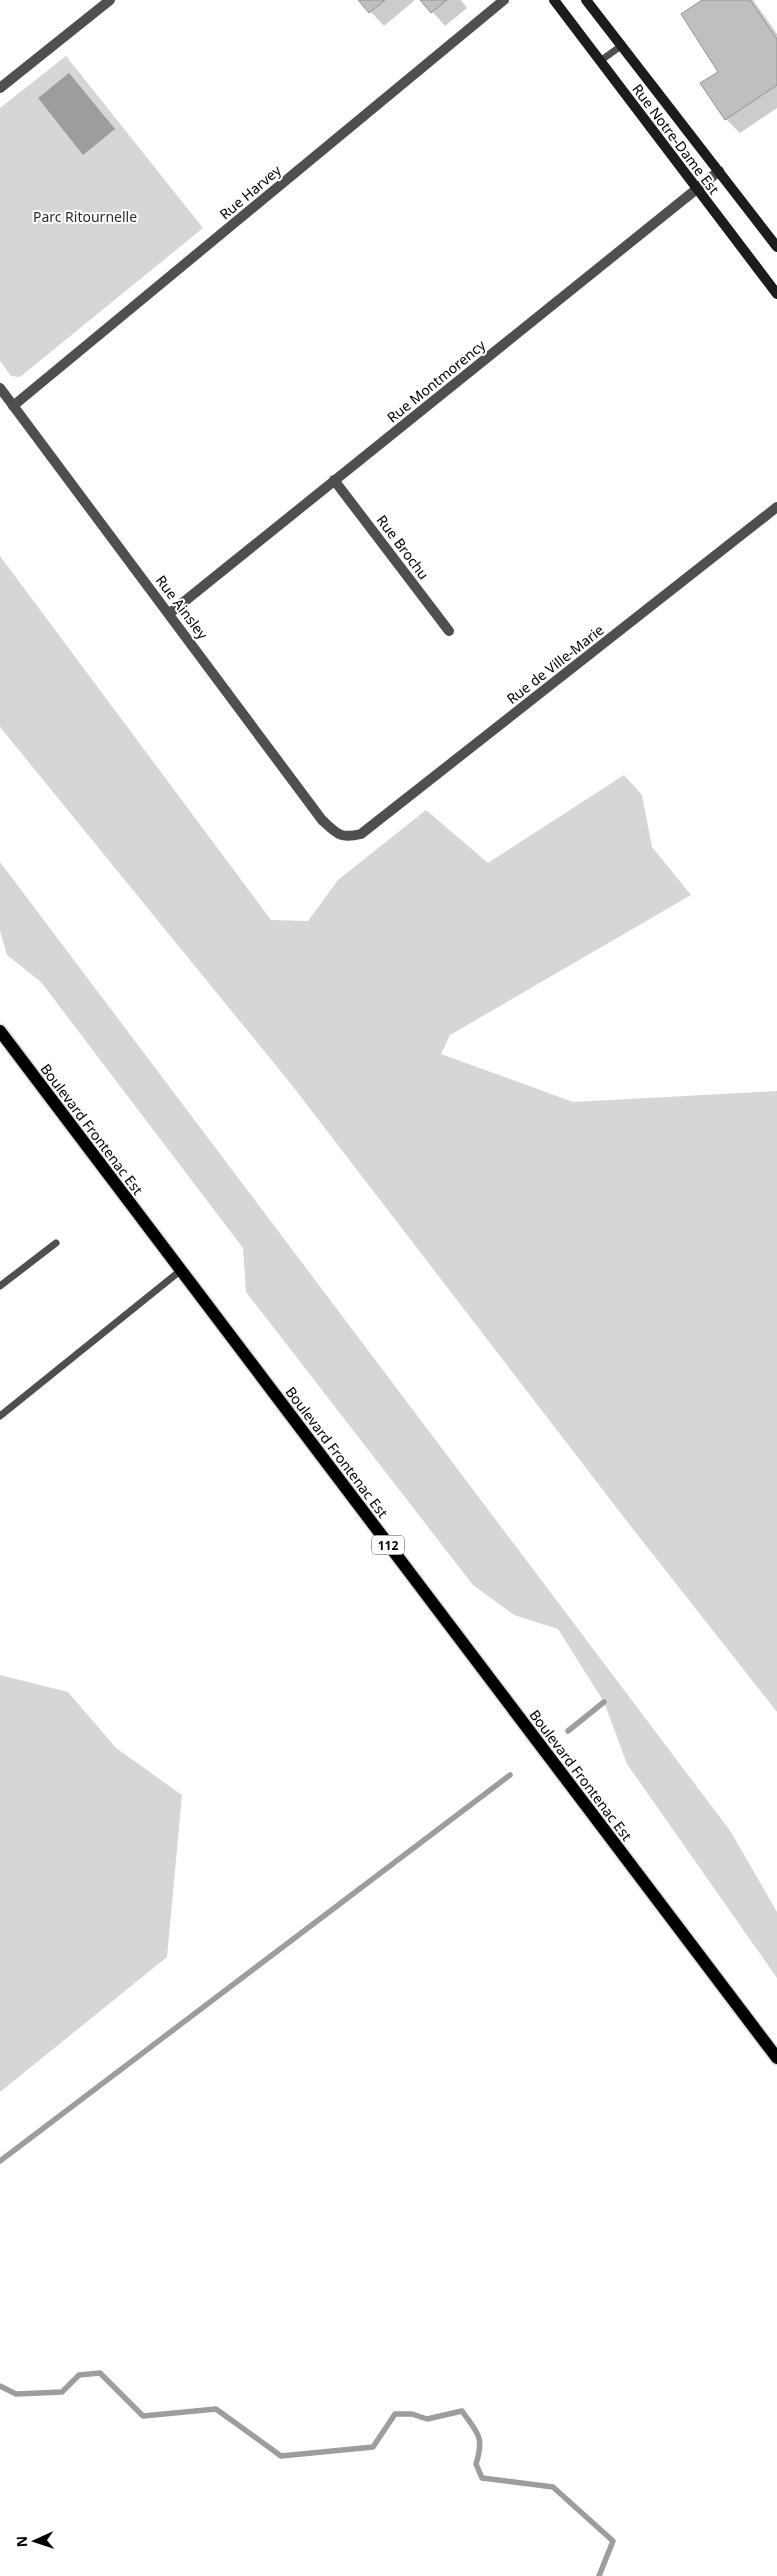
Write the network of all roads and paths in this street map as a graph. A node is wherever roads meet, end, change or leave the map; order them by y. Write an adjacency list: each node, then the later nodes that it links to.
1 (110, 0): 7 (street)
2 (504, 0): 13 (street, Rue Harvey)
3 (554, 0): 6 (street, Rue Notre-Dame Est)
4 (586, 0): 5 (street, Rue Notre-Dame Est)
5 (621, 46): 6 (lane); 8 (street, Rue Notre-Dame Est)
6 (600, 61): 9 (street, Rue Notre-Dame Est)
7 (0, 88)
8 (719, 171): 9 (street, Rue Montmorency); 10 (street, Rue Notre-Dame Est)
9 (697, 189): 11 (street, Rue Notre-Dame Est); 14 (street, Rue Montmorency)
10 (777, 247)
11 (777, 294)
12 (0, 388): 13 (street, Rue Ainsley)
13 (13, 406): 16 (street, Rue Ainsley)
14 (334, 480): 16 (street, Rue Montmorency); 17 (street, Rue Brochu)
15 (777, 507): 18 (street, Rue de Ville-Marie)
16 (170, 614): 18 (street, Rue Ainsley)
17 (449, 631)
18 (346, 837)
19 (1, 1035): 21 (main road, Boulevard Frontenac Est / 112)
20 (56, 1243): 22 (lane)
21 (180, 1271): 23 (lane); 24 (main road, Boulevard Frontenac Est / 112)
22 (0, 1286)
23 (0, 1416)
24 (777, 2058)

